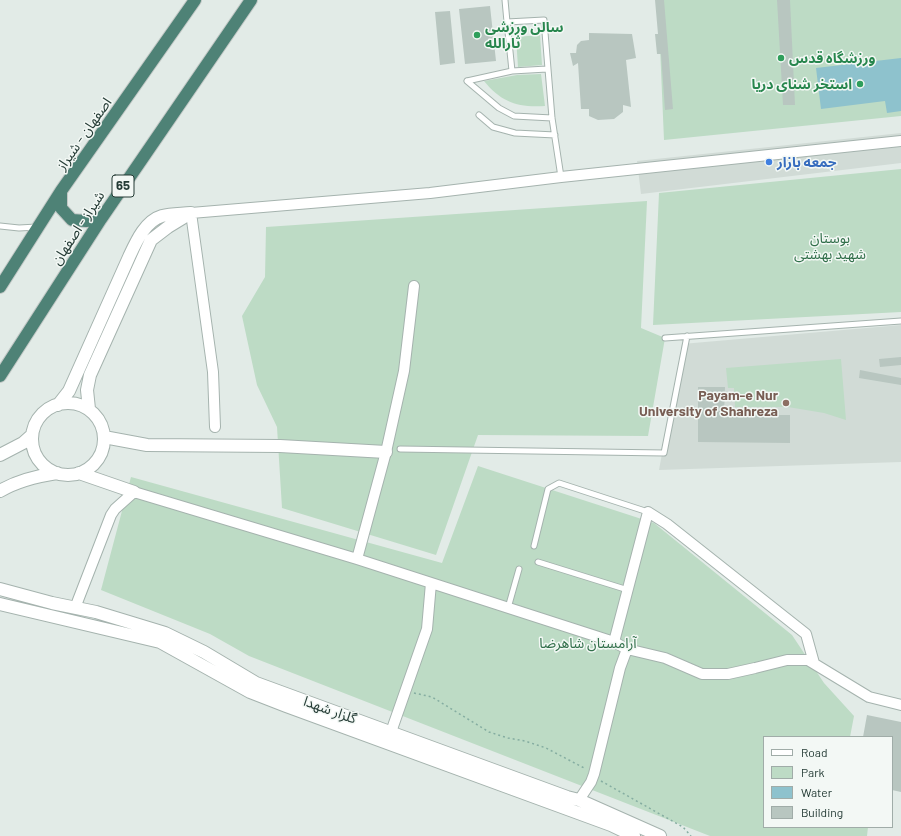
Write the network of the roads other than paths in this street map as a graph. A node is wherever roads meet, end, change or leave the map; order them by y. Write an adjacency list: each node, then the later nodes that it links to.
1 (195, 0): 12 (highway, اصفهان - شیراز)
2 (251, 0): 14 (highway, شیراز - اصفهان / 65)
3 (506, 0): 4 (lane)
4 (507, 22): 5 (lane); 6 (lane)
5 (547, 69): 6 (lane); 8 (lane)
6 (512, 71): 8 (lane)
7 (479, 115): 9 (lane)
8 (552, 118): 9 (lane)
9 (555, 135): 11 (lane)
10 (901, 141): 11 (street)
11 (561, 177): 13 (street)
12 (61, 191): 14 (highway); 16 (highway, اصفهان - شیراز)
13 (191, 213): 23 (street); 24 (street); 25 (street)
14 (101, 219): 22 (highway, شیراز - اصفهان / 65)
15 (0, 226): 16 (lane)
16 (38, 227): 18 (highway, اصفهان - شیراز)
17 (414, 286): 29 (street)
18 (0, 287)
19 (901, 321): 20 (lane)
20 (688, 336): 21 (lane); 28 (lane)
21 (665, 338)
22 (0, 376)
23 (58, 405): 24 (street); 26 (street)
24 (89, 409): 27 (street)
25 (214, 427)
26 (32, 435): 30 (street); 31 (street)
27 (104, 437): 29 (street); 32 (street)
28 (400, 449)
29 (386, 452): 37 (street)
30 (0, 455)
31 (56, 473): 32 (street); 33 (street)
32 (79, 473): 34 (street)
33 (0, 491)
34 (134, 492): 37 (street); 44 (street)
35 (648, 512): 36 (lane); 42 (street); 48 (street)
36 (534, 546)
37 (358, 559): 40 (street)
38 (538, 562): 42 (lane)
39 (519, 569): 45 (lane)
40 (431, 583): 45 (street); 51 (street)
41 (0, 589): 44 (street, گلزار شهدا)
42 (628, 590): 46 (street)
43 (0, 604): 49 (street, گلزار شهدا)
44 (75, 608): 49 (street, گلزار شهدا)
45 (508, 608): 46 (street)
46 (614, 642): 47 (street)
47 (627, 649): 48 (street); 52 (street)
48 (814, 663): 50 (street)
49 (288, 701): 51 (street, گلزار شهدا); 53 (street, گلزار شهدا)
50 (901, 705)
51 (391, 732): 52 (street, گلزار شهدا)
52 (579, 800): 54 (street, گلزار شهدا)
53 (634, 836)
54 (660, 836)

